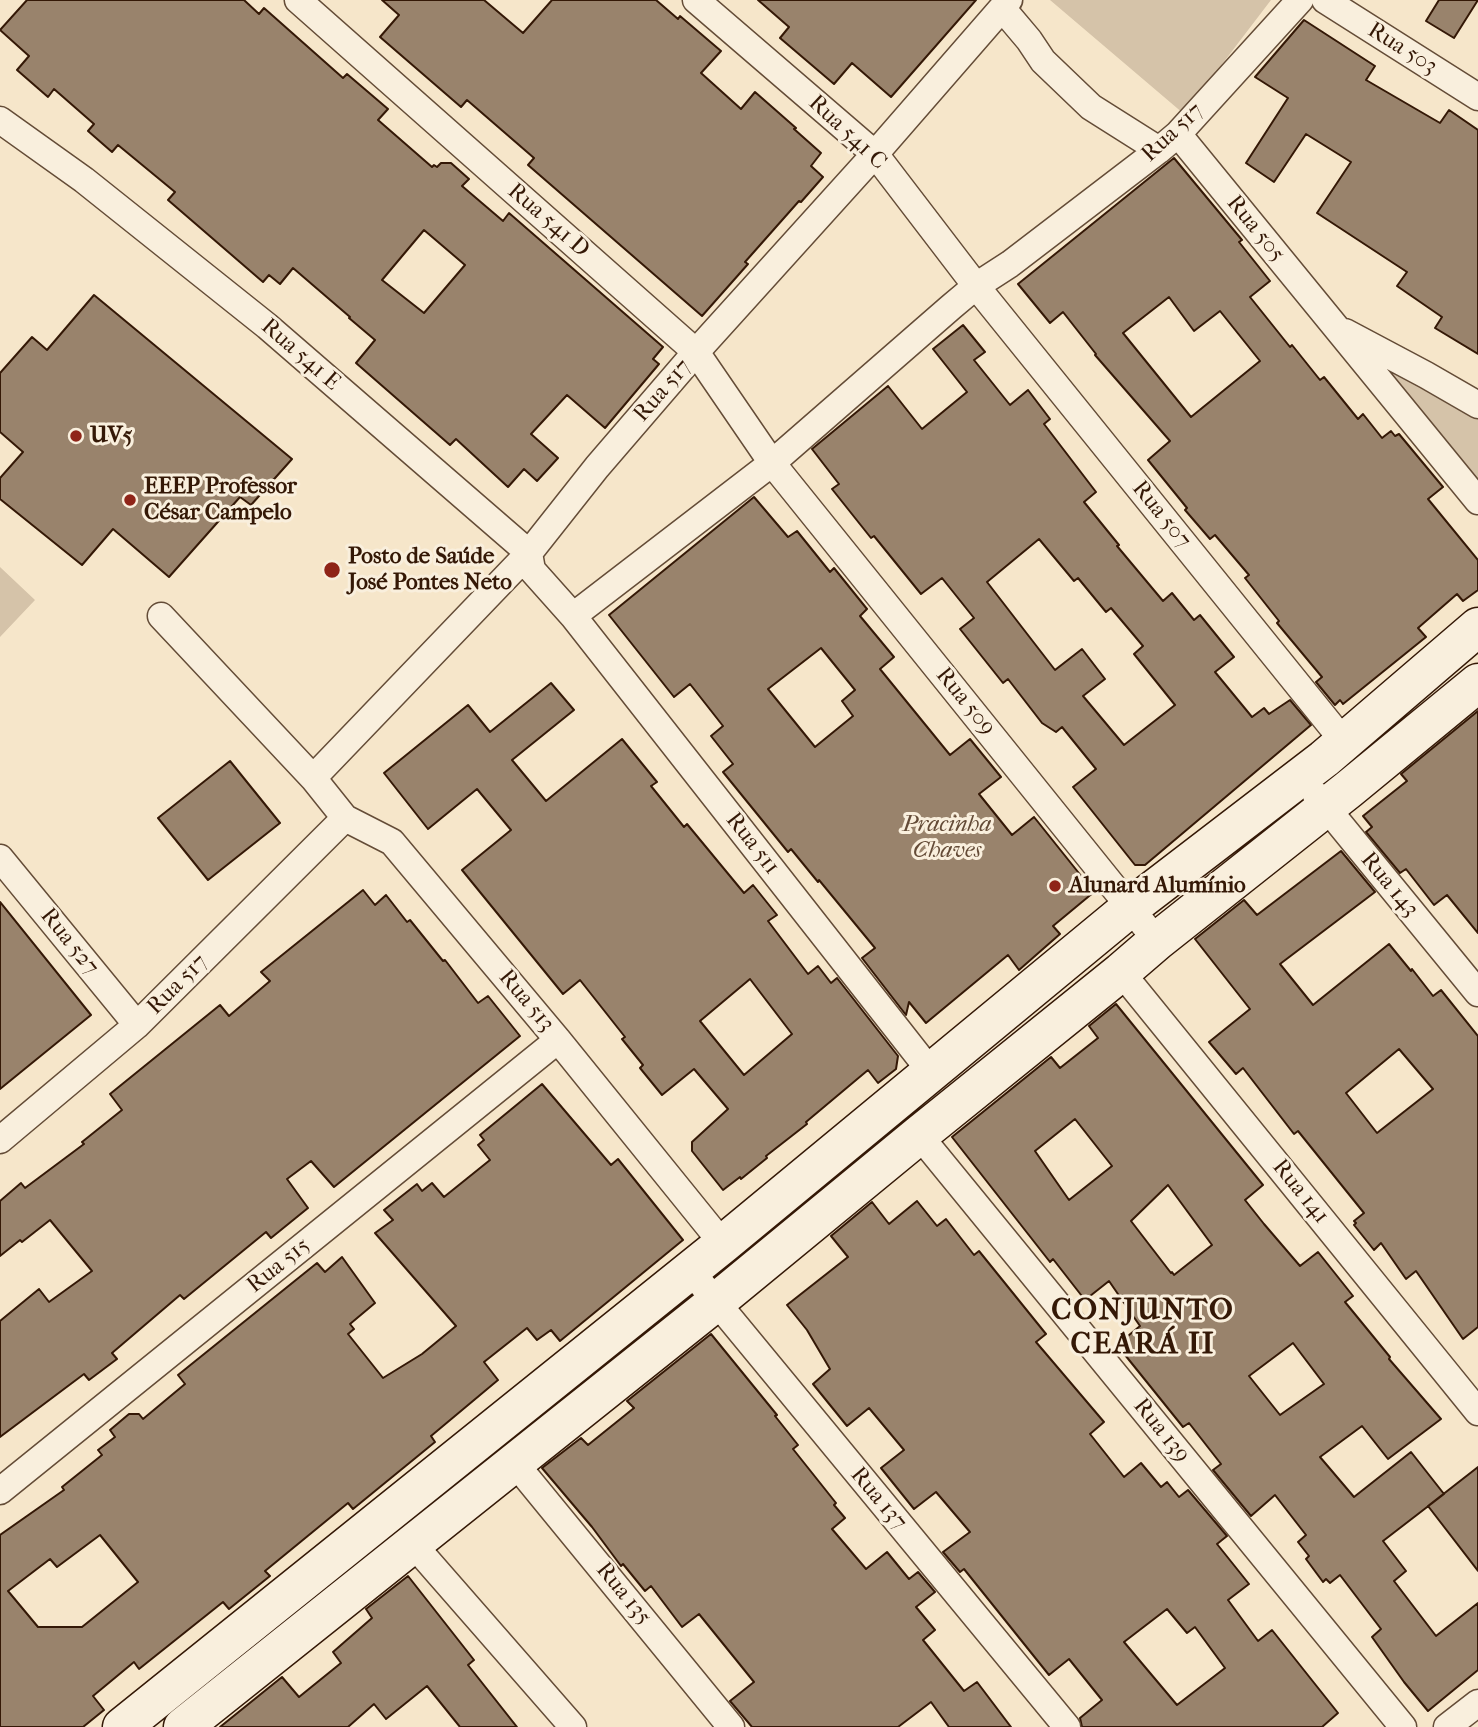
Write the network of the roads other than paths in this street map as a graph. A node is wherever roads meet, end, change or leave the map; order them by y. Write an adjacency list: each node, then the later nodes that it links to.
1 (298, 0): 12 (street, Rua 541 D)
2 (696, 0): 9 (street, Rua 541 C)
3 (1300, 0): 8 (street, Rua 517)
4 (1325, 0): 6 (street, Rua 503)
5 (1006, 4): 8 (street, Rua 505); 9 (street, Rua 517)
6 (1478, 97)
7 (0, 120): 16 (street, Rua 541 E)
8 (1169, 142): 10 (street, Rua 517); 11 (street, Rua 505)
9 (875, 154): 10 (street, Rua 541 C); 12 (street, Rua 517)
10 (976, 286): 14 (street, Rua 517); 21 (street, Rua 507)
11 (1332, 324): 13 (street, Rua 505); 15 (street, Rua 505)
12 (696, 352): 14 (street, Rua 541 D); 16 (street, Rua 517)
13 (1478, 405)
14 (772, 463): 18 (street, Rua 517); 27 (street, Rua 509)
15 (1478, 501)
16 (529, 553): 18 (street, Rua 541 E); 23 (street, Rua 517)
17 (161, 616): 23 (street, Rua 513)
18 (573, 616): 35 (street, Rua 511)
19 (1478, 627): 21 (street)
20 (1478, 683): 24 (street)
21 (1345, 743): 22 (street)
22 (1302, 777): 24 (street, Rua 143); 27 (street)
23 (313, 778): 25 (street, Rua 513)
24 (1326, 808): 28 (street); 31 (street, Rua 143)
25 (345, 818): 33 (street, Rua 517); 34 (street, Rua 513)
26 (0, 858): 33 (street, Rua 527)
27 (1131, 907): 28 (street, Rua 509); 30 (street)
28 (1157, 941): 29 (street)
29 (1121, 972): 32 (street); 41 (street, Rua 141)
30 (1030, 991): 32 (street); 35 (street)
31 (1478, 993)
32 (1058, 1023): 36 (street)
33 (137, 1025): 37 (street, Rua 517)
34 (558, 1040): 38 (street, Rua 513); 43 (street, Rua 515)
35 (931, 1072): 38 (street)
36 (919, 1135): 40 (street); 51 (street, Rua 139)
37 (0, 1140)
38 (723, 1244): 39 (street)
39 (690, 1270): 40 (street, Rua 137); 46 (street)
40 (716, 1302): 42 (street); 50 (street, Rua 137)
41 (1478, 1412)
42 (514, 1462): 44 (street); 49 (street, Rua 135)
43 (0, 1491)
44 (413, 1544): 47 (street); 48 (street)
45 (1478, 1703): 52 (street)
46 (122, 1727)
47 (183, 1727)
48 (573, 1727)
49 (731, 1727)
50 (1066, 1727)
51 (1403, 1727)
52 (1447, 1727)

